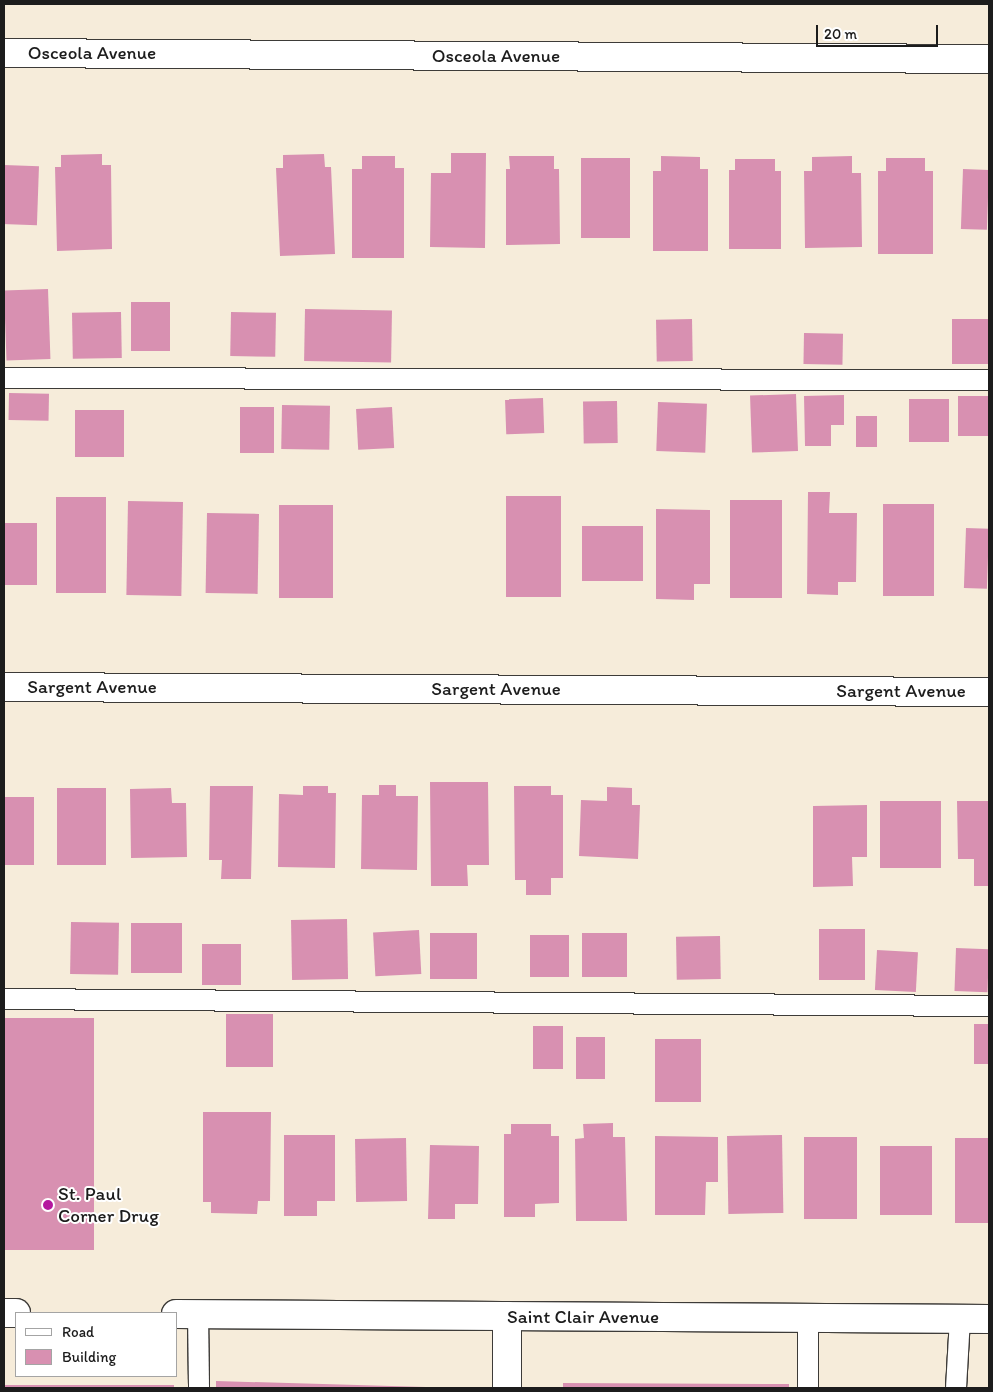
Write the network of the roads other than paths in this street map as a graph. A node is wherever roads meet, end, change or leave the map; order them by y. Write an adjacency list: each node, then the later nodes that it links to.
1 (4, 53): 2 (street, Osceola Avenue)
2 (989, 59)
3 (4, 378): 4 (lane)
4 (989, 380)
5 (4, 687): 6 (street, Sargent Avenue)
6 (989, 692)
7 (4, 999): 8 (lane)
8 (989, 1006)
9 (187, 1314): 10 (street, Saint Clair Avenue); 14 (lane)
10 (506, 1316): 11 (street, Saint Clair Avenue); 15 (street)
11 (808, 1318): 12 (street, Saint Clair Avenue); 16 (lane)
12 (960, 1319): 13 (street, Saint Clair Avenue); 17 (lane)
13 (989, 1319)
14 (199, 1388)
15 (506, 1388)
16 (808, 1388)
17 (956, 1388)

